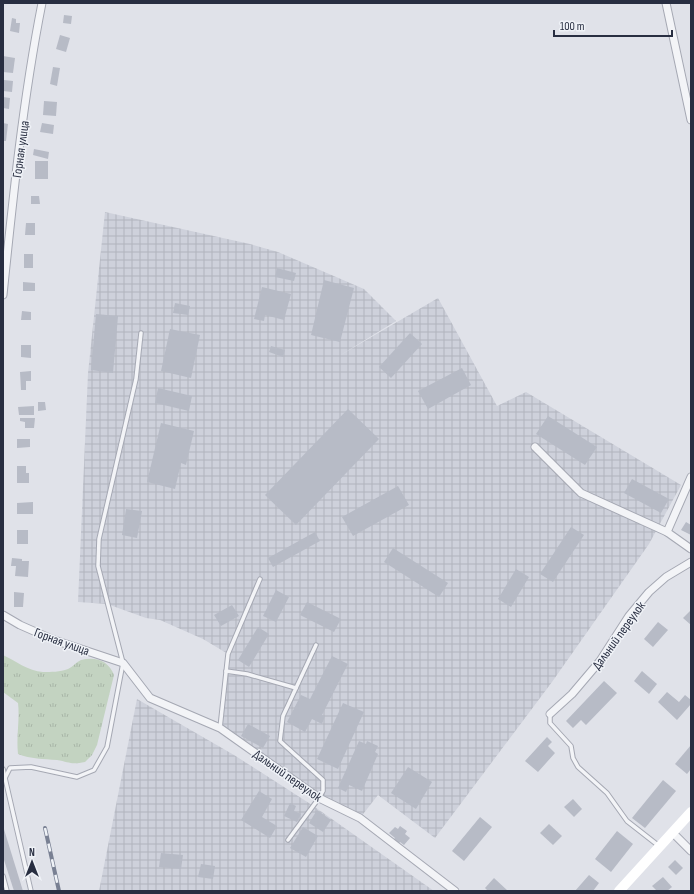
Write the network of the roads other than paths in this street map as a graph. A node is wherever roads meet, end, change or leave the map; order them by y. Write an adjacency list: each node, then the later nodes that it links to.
1 (42, 3): 4 (street, Горная улица)
2 (666, 3): 3 (street)
3 (691, 120)
4 (3, 295)
5 (141, 333): 14 (lane)
6 (534, 447): 8 (street)
7 (691, 477): 8 (street)
8 (667, 532): 9 (street)
9 (691, 549)
10 (691, 562): 17 (street, Дальний переулок)
11 (260, 579): 15 (lane)
12 (3, 615): 14 (street, Горная улица)
13 (316, 646): 16 (lane)
14 (123, 662): 18 (street, Дальний переулок); 20 (lane)
15 (226, 671): 16 (lane); 18 (lane)
16 (296, 688): 21 (lane)
17 (550, 714): 25 (lane)
18 (220, 728): 21 (street, Дальний переулок)
19 (3, 769): 20 (lane)
20 (5, 778): 29 (lane)
21 (319, 798): 24 (lane); 30 (street, Дальний переулок)
22 (691, 812): 23 (street)
23 (673, 833): 25 (street); 26 (street)
24 (288, 840)
25 (659, 847): 31 (street)
26 (691, 850)
27 (3, 876): 28 (lane)
28 (7, 891)
29 (31, 891)
30 (455, 891)
31 (619, 891)

